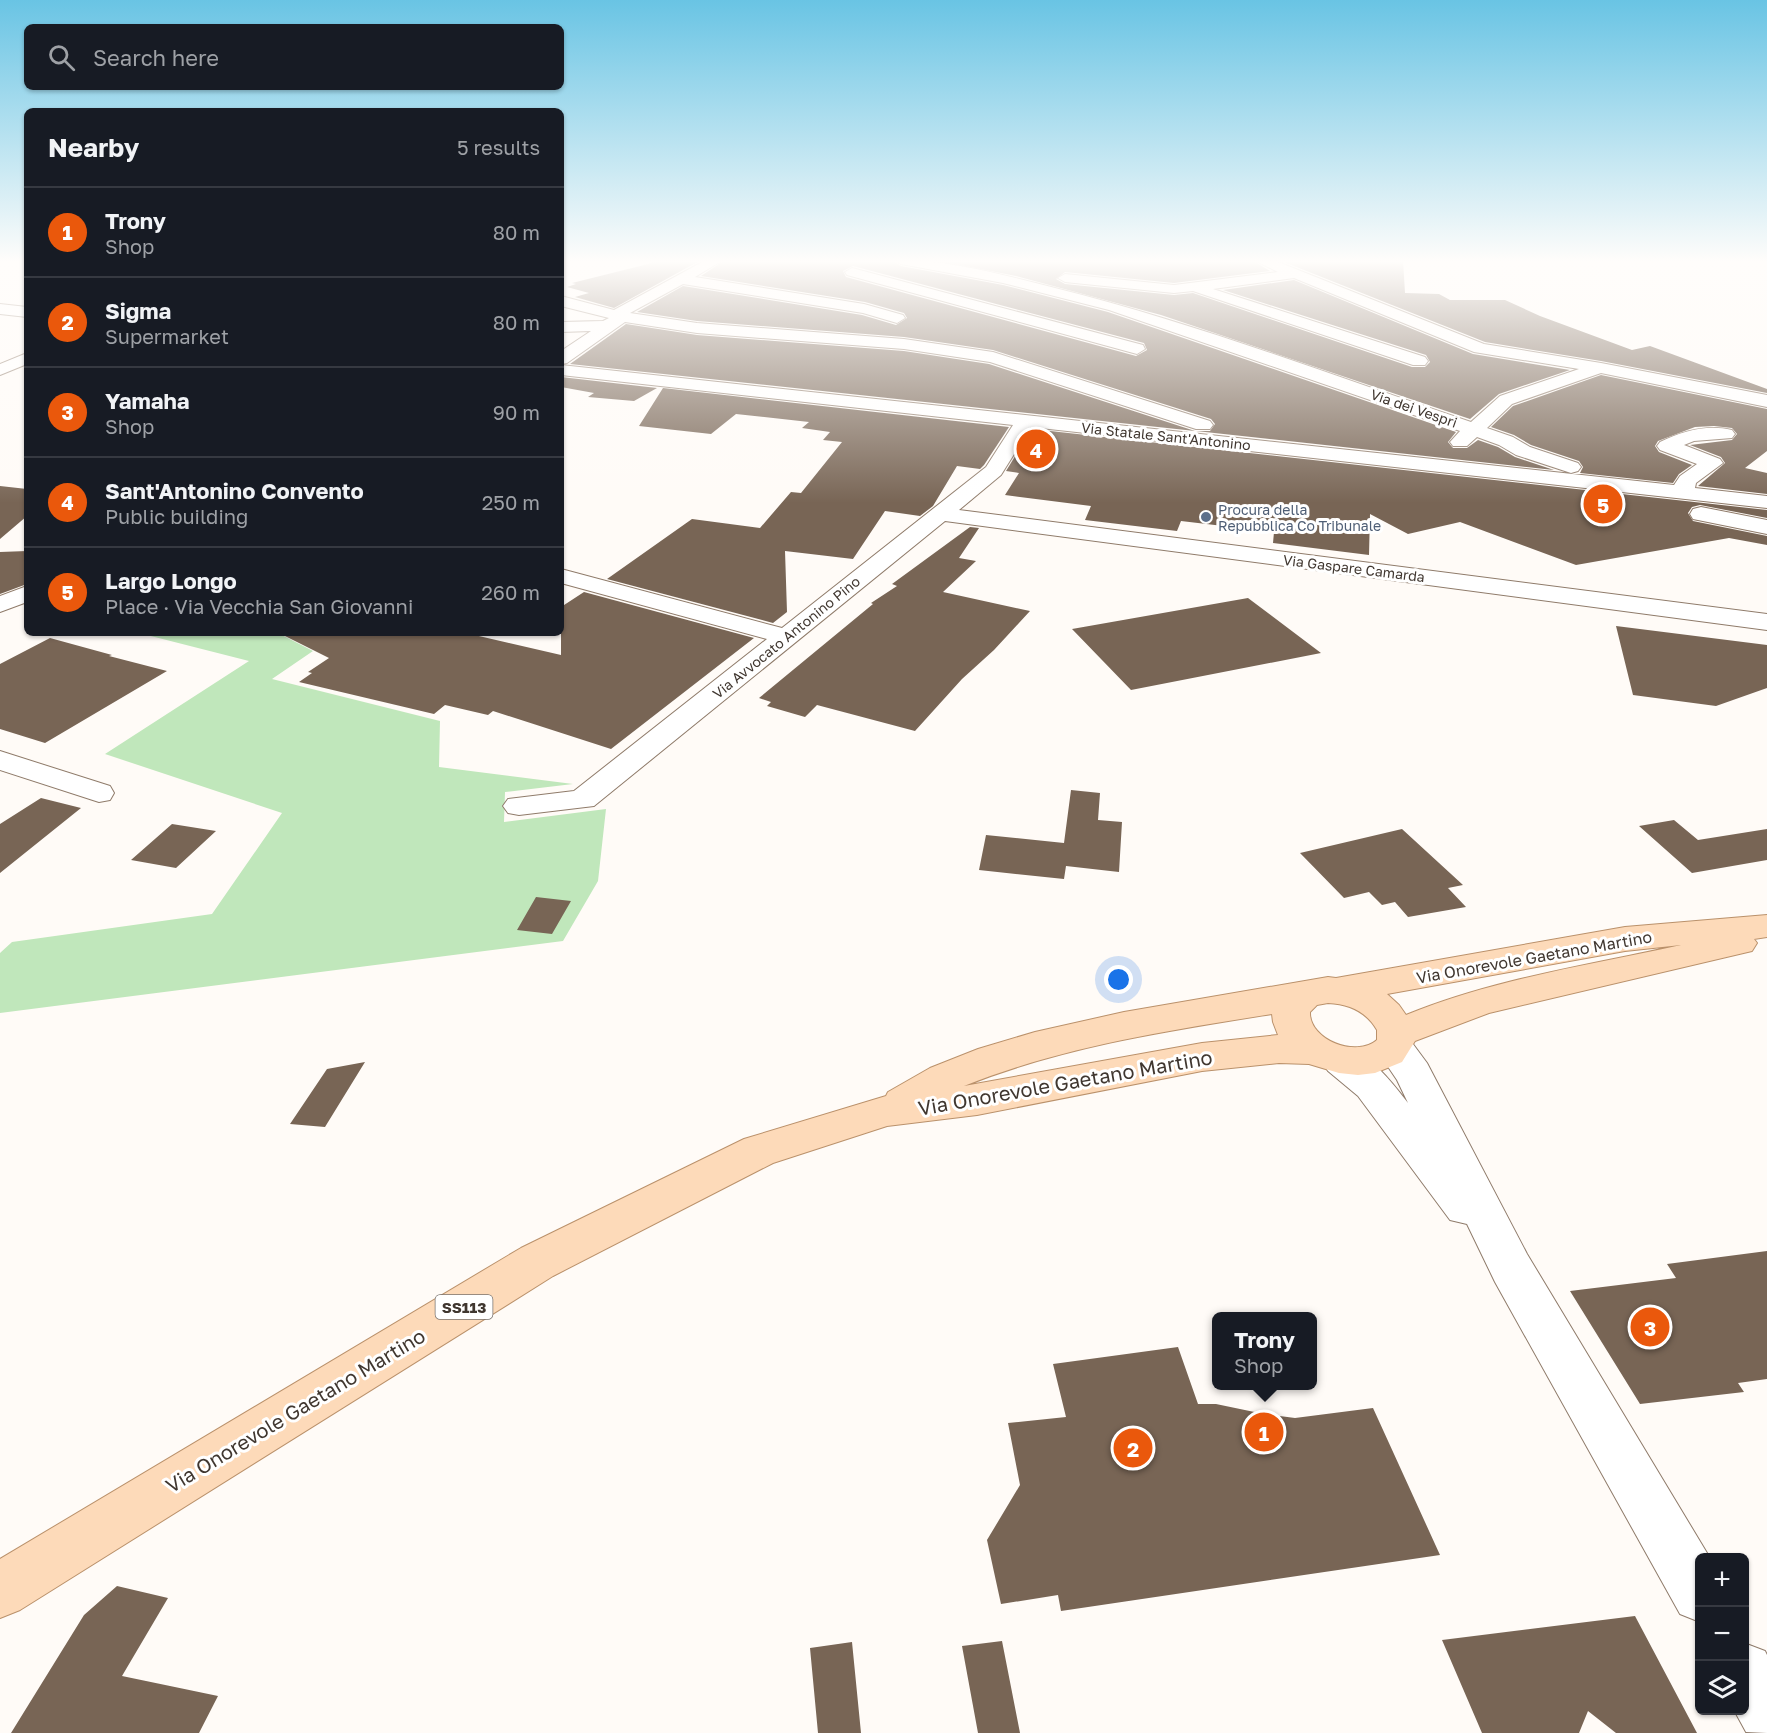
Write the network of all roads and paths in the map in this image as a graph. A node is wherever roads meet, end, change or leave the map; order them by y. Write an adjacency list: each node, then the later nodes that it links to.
1 (588, 341): 12 (street)
2 (849, 341): 25 (street)
3 (1107, 341): 10 (street)
4 (1213, 341): 8 (street, Via dei Vespri)
5 (1248, 341): 8 (street)
6 (1359, 341): 14 (street)
7 (1462, 341): 9 (street)
8 (1228, 346): 20 (street, Via dei Vespri)
9 (1480, 348): 11 (street); 15 (street); 19 (street)
10 (1137, 349)
11 (1457, 354)
12 (564, 357)
13 (24, 359): 16 (street)
14 (1419, 361)
15 (1601, 368): 19 (street); 21 (street)
16 (0, 370)
17 (564, 370): 22 (street, Via Statale Sant'Antonino)
18 (1372, 377): 20 (street)
19 (1556, 382): 23 (street)
20 (1344, 385): 23 (street, Via dei Vespri)
21 (1767, 401)
22 (1025, 421): 25 (street, Via Statale Sant'Antonino); 30 (street, Via Avvocato Antonino Pino)
23 (1472, 429): 26 (street); 27 (street, Via dei Vespri)
24 (1725, 434): 28 (street)
25 (1279, 448): 26 (street, Via Statale Sant'Antonino)
26 (1437, 466): 27 (street, Via Statale Sant'Antonino)
27 (1603, 484): 28 (street, Via Statale Sant'Antonino); 31 (street)
28 (1690, 494): 29 (street)
29 (1767, 502)
30 (940, 514): 35 (street, Via Gaspare Camarda); 36 (street, Via Avvocato Antonino Pino)
31 (1767, 527)
32 (564, 577): 36 (street)
33 (24, 594): 34 (street)
34 (0, 605)
35 (1767, 621)
36 (787, 637): 39 (street, Via Avvocato Antonino Pino)
37 (0, 760): 38 (street)
38 (99, 793)
39 (519, 806)
40 (1767, 926): 42 (main road, Via Onorevole Gaetano Martino)
41 (1767, 935): 43 (main road, Via Onorevole Gaetano Martino)
42 (1321, 993): 43 (main road); 44 (main road); 45 (main road, Via Onorevole Gaetano Martino)
43 (1395, 1040): 44 (main road); 46 (street)
44 (1328, 1055): 45 (main road, Via Onorevole Gaetano Martino); 46 (street)
45 (887, 1112): 48 (main road, Via Onorevole Gaetano Martino / SS113)
46 (1511, 1268): 47 (street)
47 (1695, 1585)
48 (0, 1590)
49 (1749, 1680): 50 (street)
50 (1767, 1711)

